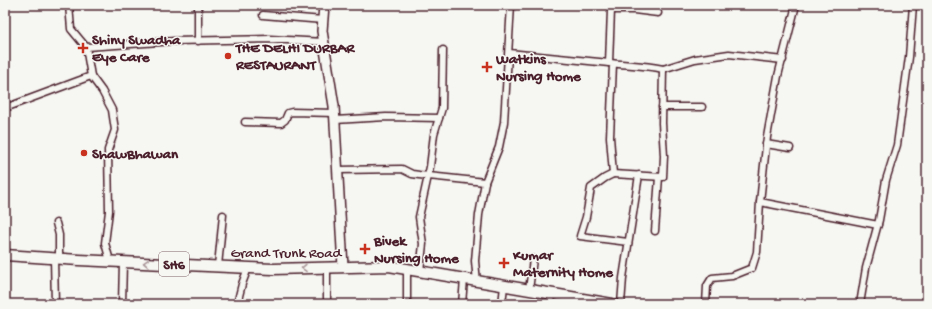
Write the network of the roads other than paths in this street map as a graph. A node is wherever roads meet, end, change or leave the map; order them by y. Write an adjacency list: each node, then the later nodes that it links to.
1 (69, 5): 12 (street)
2 (198, 5): 10 (street)
3 (324, 5): 9 (street)
4 (511, 5): 14 (street)
5 (796, 5): 15 (street)
6 (913, 5): 36 (street)
7 (658, 13): 16 (street)
8 (263, 15): 9 (street)
9 (323, 20): 11 (street)
10 (198, 41): 11 (street); 12 (street)
11 (324, 42): 22 (street)
12 (86, 47): 18 (street)
13 (443, 50): 23 (street)
14 (509, 53): 16 (street); 32 (street)
15 (782, 60): 17 (street); 25 (street)
16 (611, 63): 17 (street); 28 (street)
17 (662, 69): 19 (street)
18 (91, 76): 21 (street); 42 (street)
19 (662, 107): 20 (street); 31 (street)
20 (702, 107)
21 (5, 108)
22 (335, 117): 23 (street); 24 (street); 27 (street)
23 (439, 118): 30 (street)
24 (245, 122)
25 (766, 144): 26 (street); 33 (street)
26 (790, 148)
27 (338, 170): 30 (street); 45 (street)
28 (613, 174): 29 (street); 38 (street)
29 (639, 175): 31 (street); 38 (street)
30 (428, 176): 32 (street); 49 (street)
31 (659, 177): 37 (street)
32 (485, 182): 51 (street)
33 (760, 202): 36 (street); 64 (street)
34 (223, 215): 44 (street)
35 (56, 223): 40 (street)
36 (878, 225): 65 (street)
37 (655, 230)
38 (628, 242): 63 (street)
39 (5, 255): 40 (main road, Grand Trunk Road / SH6)
40 (56, 258): 42 (main road, Grand Trunk Road / SH6); 55 (street)
41 (533, 259): 53 (street)
42 (110, 261): 43 (main road, Grand Trunk Road / SH6)
43 (123, 262): 44 (main road, Grand Trunk Road / SH6, one-way to 43); 56 (street)
44 (218, 266): 46 (main road, Grand Trunk Road / SH6)
45 (343, 267): 47 (main road, Grand Trunk Road / SH6); 48 (main road, Grand Trunk Road / SH6)
46 (248, 268): 47 (main road, Grand Trunk Road / SH6, one-way to 46); 57 (street)
47 (327, 268): 58 (street)
48 (407, 269): 49 (main road, Grand Trunk Road / SH6); 59 (street)
49 (420, 272): 50 (main road, Grand Trunk Road / SH6)
50 (464, 279): 51 (main road, Grand Trunk Road / SH6); 60 (street)
51 (477, 282): 52 (main road, Grand Trunk Road / SH6)
52 (504, 286): 53 (main road, Grand Trunk Road / SH6); 61 (street)
53 (529, 290): 54 (main road, Grand Trunk Road / SH6)
54 (551, 299): 62 (main road, Grand Trunk Road / SH6)
55 (55, 304)
56 (122, 304)
57 (237, 304)
58 (327, 304)
59 (407, 304)
60 (462, 304)
61 (502, 304)
62 (612, 304)
63 (622, 304)
64 (706, 304)
65 (860, 304)

